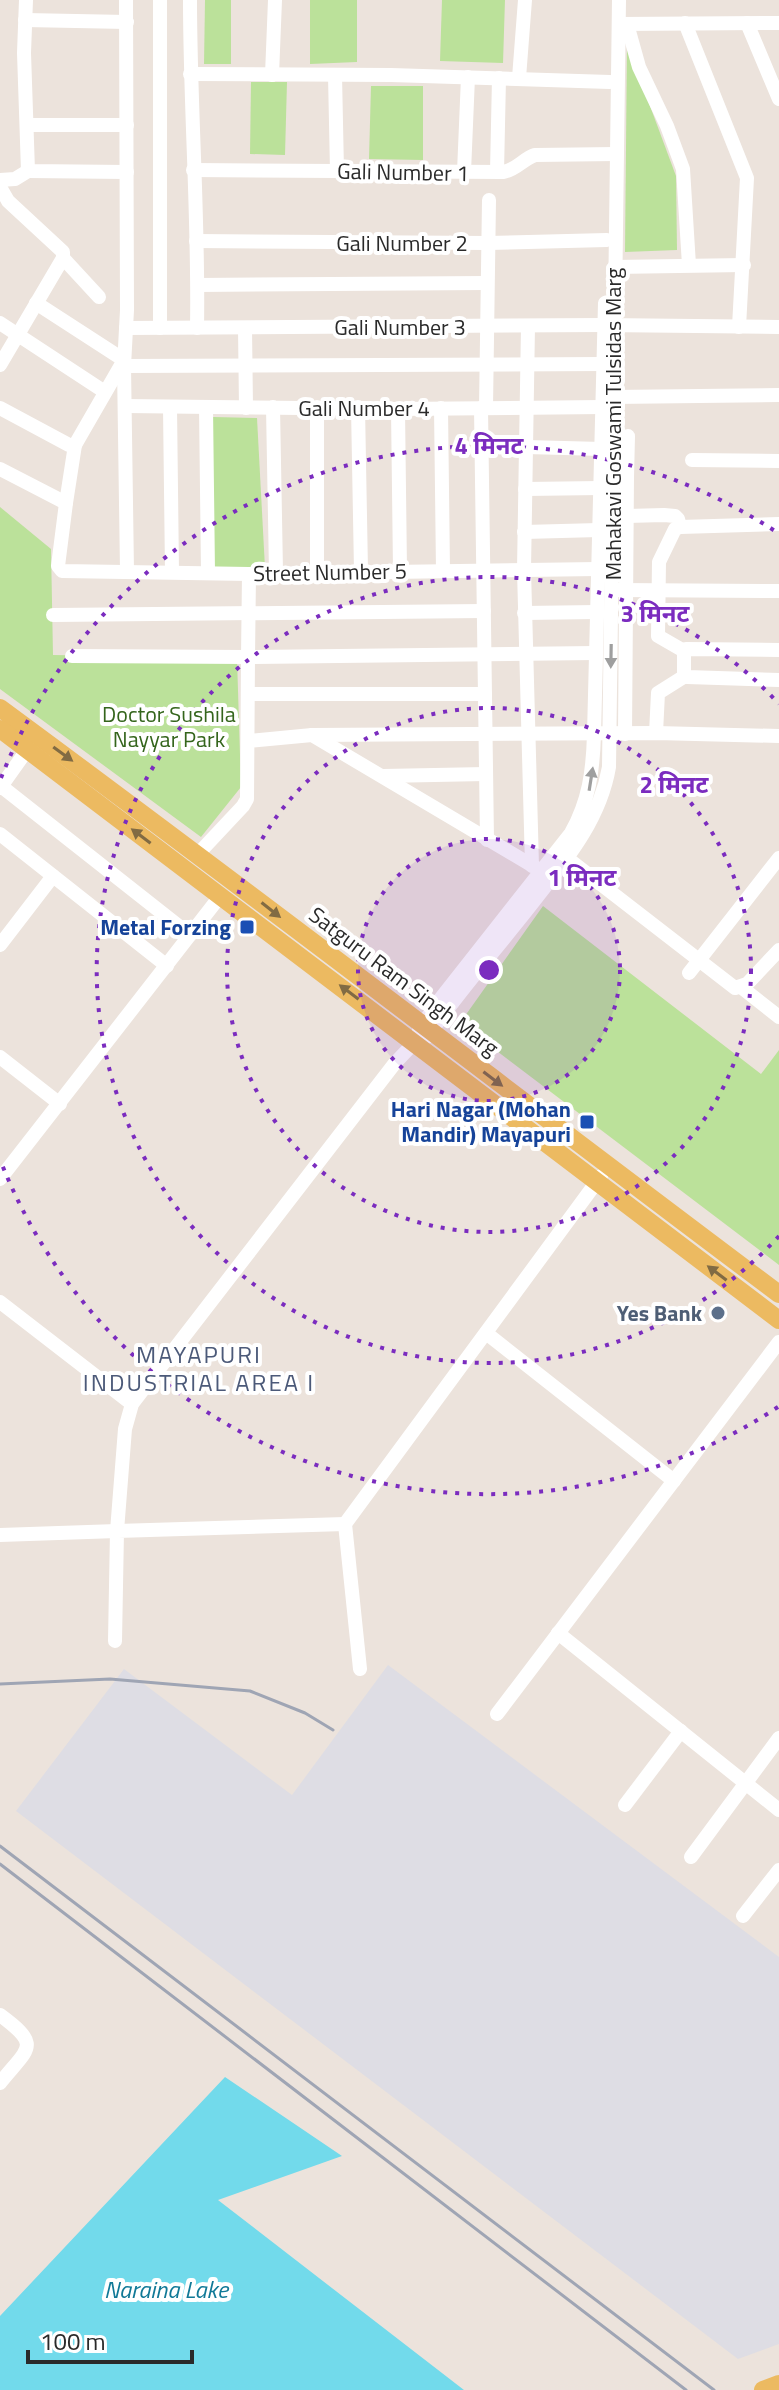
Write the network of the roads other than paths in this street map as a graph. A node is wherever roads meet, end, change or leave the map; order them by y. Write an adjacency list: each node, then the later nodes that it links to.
1 (26, 0): 9 (street)
2 (126, 0): 10 (street)
3 (160, 0): 53 (street)
4 (190, 0): 15 (street)
5 (275, 0): 16 (street)
6 (525, 0): 20 (street)
7 (611, 0): 11 (street, Mahakavi Goswami Tulsidas Marg)
8 (619, 0): 11 (street, Mahakavi Goswami Tulsidas Marg)
9 (25, 20): 10 (street); 23 (street)
10 (127, 22): 24 (street)
11 (619, 23): 12 (street); 21 (street, Mahakavi Goswami Tulsidas Marg); 25 (street, Mahakavi Goswami Tulsidas Marg); 39 (street)
12 (685, 23): 13 (street); 40 (street)
13 (747, 23): 14 (street); 22 (street)
14 (779, 23)
15 (190, 74): 16 (street); 26 (street)
16 (272, 75): 17 (street)
17 (335, 75): 18 (street); 28 (street)
18 (468, 77): 19 (street); 30 (street)
19 (499, 78): 20 (street); 31 (street)
20 (519, 78): 21 (street)
21 (610, 82): 25 (street, Mahakavi Goswami Tulsidas Marg)
22 (779, 99)
23 (27, 125): 24 (street); 27 (street)
24 (127, 125): 29 (street)
25 (612, 154): 31 (street, Gali Number 1); 35 (street, Mahakavi Goswami Tulsidas Marg); 41 (street, Mahakavi Goswami Tulsidas Marg)
26 (193, 170): 28 (street, Gali Number 1); 36 (street)
27 (28, 171): 29 (street); 32 (street)
28 (337, 171): 30 (street, Gali Number 1)
29 (127, 172): 52 (street)
30 (464, 172): 31 (street, Gali Number 1)
31 (497, 172)
32 (0, 180)
33 (0, 187): 38 (street)
34 (489, 200): 37 (street)
35 (607, 240): 37 (street, Gali Number 2); 48 (street, Mahakavi Goswami Tulsidas Marg)
36 (196, 241): 37 (street, Gali Number 2); 43 (street)
37 (488, 243): 42 (street)
38 (63, 258): 44 (street); 45 (street)
39 (689, 265): 40 (street); 41 (street)
40 (744, 265): 50 (street)
41 (614, 267): 48 (street, Mahakavi Goswami Tulsidas Marg)
42 (487, 283): 43 (street); 49 (street)
43 (198, 285): 54 (street)
44 (99, 297)
45 (36, 303): 56 (street); 58 (street)
46 (0, 323): 56 (street)
47 (528, 326): 48 (street, Gali Number 3); 49 (street, Gali Number 3); 60 (street)
48 (609, 326): 50 (street, Gali Number 3); 61 (street, Mahakavi Goswami Tulsidas Marg); 65 (street, Mahakavi Goswami Tulsidas Marg)
49 (486, 327): 55 (street, Gali Number 3); 59 (street)
50 (739, 327): 51 (street, Gali Number 3)
51 (779, 327)
52 (126, 328): 53 (street, Gali Number 3); 58 (street)
53 (160, 328): 54 (street, Gali Number 3)
54 (197, 328): 55 (street, Gali Number 3)
55 (245, 328): 62 (street)
56 (18, 335): 57 (street); 63 (street)
57 (1, 362)
58 (124, 363): 62 (street); 63 (street); 66 (street)
59 (486, 363): 60 (street); 62 (street); 75 (street)
60 (528, 364): 61 (street); 76 (street)
61 (603, 364): 65 (street, Mahakavi Goswami Tulsidas Marg)
62 (245, 365): 73 (street)
63 (105, 392): 79 (street)
64 (779, 395): 65 (street, Gali Number 4)
65 (608, 402): 76 (street, Gali Number 4); 81 (street, Mahakavi Goswami Tulsidas Marg); 85 (street, Mahakavi Goswami Tulsidas Marg)
66 (125, 406): 67 (street, Gali Number 4); 98 (street)
67 (170, 407): 68 (street, Gali Number 4); 101 (street)
68 (206, 407): 73 (street, Gali Number 4); 102 (street)
69 (273, 407): 70 (street, Gali Number 4); 73 (street, Gali Number 4); 103 (street)
70 (317, 407): 71 (street, Gali Number 4); 104 (street)
71 (358, 407): 77 (street, Gali Number 4); 99 (street)
72 (0, 408): 79 (street)
73 (246, 408)
74 (441, 408): 75 (street, Gali Number 4); 77 (street, Gali Number 4); 100 (street)
75 (483, 408): 76 (street, Gali Number 4); 96 (street)
76 (527, 408): 80 (street)
77 (398, 409): 95 (street)
78 (628, 436): 85 (street)
79 (75, 445): 88 (street)
80 (526, 447): 81 (street); 87 (street)
81 (602, 449): 86 (street, Mahakavi Goswami Tulsidas Marg)
82 (692, 460): 83 (street)
83 (779, 461)
84 (0, 469): 88 (street)
85 (620, 477): 89 (street); 106 (street, Mahakavi Goswami Tulsidas Marg)
86 (601, 488): 87 (street); 92 (street, Mahakavi Goswami Tulsidas Marg)
87 (525, 489): 93 (street)
88 (66, 503): 98 (street, Street Number 5)
89 (627, 516): 91 (street); 107 (street)
90 (779, 524): 91 (street)
91 (680, 527): 108 (street)
92 (599, 530): 93 (street); 94 (street, Mahakavi Goswami Tulsidas Marg)
93 (524, 532): 97 (street)
94 (598, 569): 97 (street, Street Number 5); 106 (street, Mahakavi Goswami Tulsidas Marg)
95 (400, 570): 99 (street, Street Number 5); 100 (street, Street Number 5)
96 (483, 570): 97 (street, Street Number 5); 100 (street, Street Number 5); 110 (street)
97 (524, 570): 113 (street)
98 (127, 571): 101 (street, Street Number 5)
99 (361, 571): 104 (street, Street Number 5)
100 (443, 571)
101 (172, 572): 102 (street, Street Number 5)
102 (208, 572): 105 (street, Street Number 5)
103 (276, 572): 104 (street, Street Number 5); 105 (street, Street Number 5)
104 (317, 572)
105 (249, 574): 111 (street)
106 (605, 589): 107 (street); 112 (street, Mahakavi Goswami Tulsidas Marg); 129 (street, Mahakavi Goswami Tulsidas Marg, one-way to 129)
107 (627, 590): 108 (street); 130 (street)
108 (658, 590): 109 (street); 116 (street)
109 (779, 591)
110 (484, 611): 111 (street); 118 (street)
111 (248, 612): 114 (street); 121 (street)
112 (597, 612): 113 (street); 117 (street, Mahakavi Goswami Tulsidas Marg)
113 (524, 613): 119 (street)
114 (53, 615)
115 (779, 650): 116 (street)
116 (684, 651): 122 (street)
117 (596, 653): 119 (street); 129 (street, Mahakavi Goswami Tulsidas Marg)
118 (485, 654): 119 (street); 121 (street); 125 (street)
119 (525, 654): 133 (street)
120 (72, 656): 121 (street)
121 (248, 657): 124 (street)
122 (685, 676): 123 (street); 128 (street)
123 (779, 680)
124 (248, 694): 125 (street); 135 (street)
125 (485, 694): 132 (street)
126 (0, 708): 142 (main road, Satguru Ram Singh Marg, one-way to 142)
127 (0, 729): 136 (main road, Satguru Ram Singh Marg)
128 (656, 733): 130 (street); 134 (street)
129 (602, 734): 130 (street); 133 (street); 143 (street, Mahakavi Goswami Tulsidas Marg); 145 (street, Mahakavi Goswami Tulsidas Marg, one-way to 129)
130 (625, 734)
131 (312, 735): 132 (street); 135 (street); 138 (street)
132 (485, 735): 133 (street); 137 (street)
133 (529, 735): 145 (street)
134 (779, 736)
135 (248, 741): 142 (street)
136 (27, 750): 139 (street); 147 (main road, Satguru Ram Singh Marg, one-way to 136)
137 (486, 774): 138 (street); 141 (street)
138 (381, 777): 141 (street)
139 (3, 779): 148 (street)
140 (0, 834): 146 (street)
141 (487, 840): 145 (street)
142 (198, 854): 156 (main road, Satguru Ram Singh Marg, one-way to 156)
143 (567, 858): 151 (street); 156 (street, Mahakavi Goswami Tulsidas Marg)
144 (779, 858): 151 (street)
145 (537, 868): 156 (street, Mahakavi Goswami Tulsidas Marg)
146 (53, 876): 149 (street); 152 (street)
147 (221, 895): 148 (street); 156 (main road, Satguru Ram Singh Marg, one-way to 147)
148 (190, 935): 152 (street)
149 (0, 945)
150 (779, 950): 154 (street)
151 (697, 960): 153 (street); 154 (street)
152 (167, 966): 158 (street)
153 (689, 973)
154 (741, 987): 155 (street)
155 (770, 1012)
156 (419, 1038): 159 (main road, Satguru Ram Singh Marg, one-way to 159); 161 (main road, Satguru Ram Singh Marg); 167 (street)
157 (0, 1057): 158 (street)
158 (60, 1104): 160 (street)
159 (609, 1166): 161 (street); 162 (main road, Satguru Ram Singh Marg)
160 (2, 1173)
161 (596, 1183): 164 (main road, Satguru Ram Singh Marg, one-way to 161); 165 (street)
162 (779, 1294)
163 (0, 1302): 167 (street)
164 (779, 1320)
165 (486, 1333): 168 (street); 169 (street)
166 (779, 1342): 168 (street)
167 (132, 1404): 170 (street)
168 (674, 1481): 172 (street)
169 (345, 1524): 170 (street); 174 (street)
170 (117, 1531): 171 (street); 173 (street)
171 (0, 1535)
172 (558, 1633): 175 (street); 176 (street)
173 (115, 1641)
174 (360, 1669)
175 (497, 1714)
176 (681, 1731): 178 (street); 179 (street)
177 (779, 1738): 178 (street)
178 (746, 1783): 180 (street); 181 (street)
179 (625, 1805)
180 (779, 1810)
181 (691, 1857)
182 (779, 1870): 183 (street)
183 (743, 1916)
184 (0, 2015): 185 (street)
185 (0, 2083)
186 (779, 2384): 187 (main road)
187 (763, 2390)

